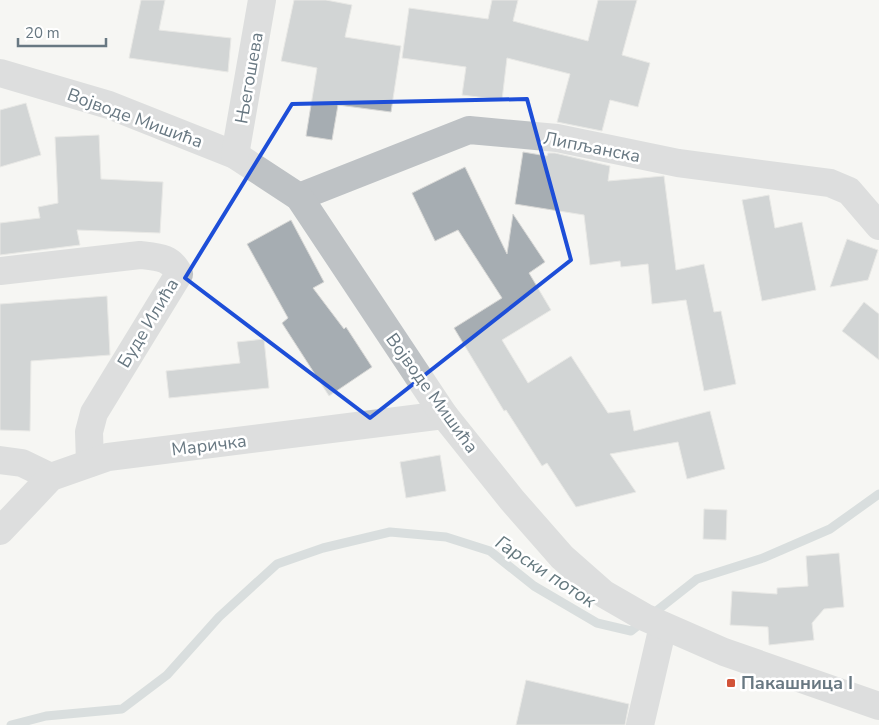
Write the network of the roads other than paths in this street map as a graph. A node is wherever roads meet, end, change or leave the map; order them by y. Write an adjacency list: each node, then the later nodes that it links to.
1 (262, 0): 3 (street, Његошева)
2 (0, 73): 3 (street, Војводе Мишића)
3 (236, 155): 4 (street, Војводе Мишића)
4 (299, 197): 5 (street, Липљанска); 7 (street, Војводе Мишића)
5 (879, 226)
6 (0, 271): 9 (street, Буде Илића)
7 (444, 415): 9 (street, Маричка); 12 (street, Војводе Мишића)
8 (0, 460): 10 (street)
9 (90, 463): 10 (street, Маричка)
10 (51, 477): 11 (street, Маричка)
11 (0, 531)
12 (674, 631): 13 (street, Војводе Мишића); 14 (street)
13 (879, 706)
14 (640, 725)

